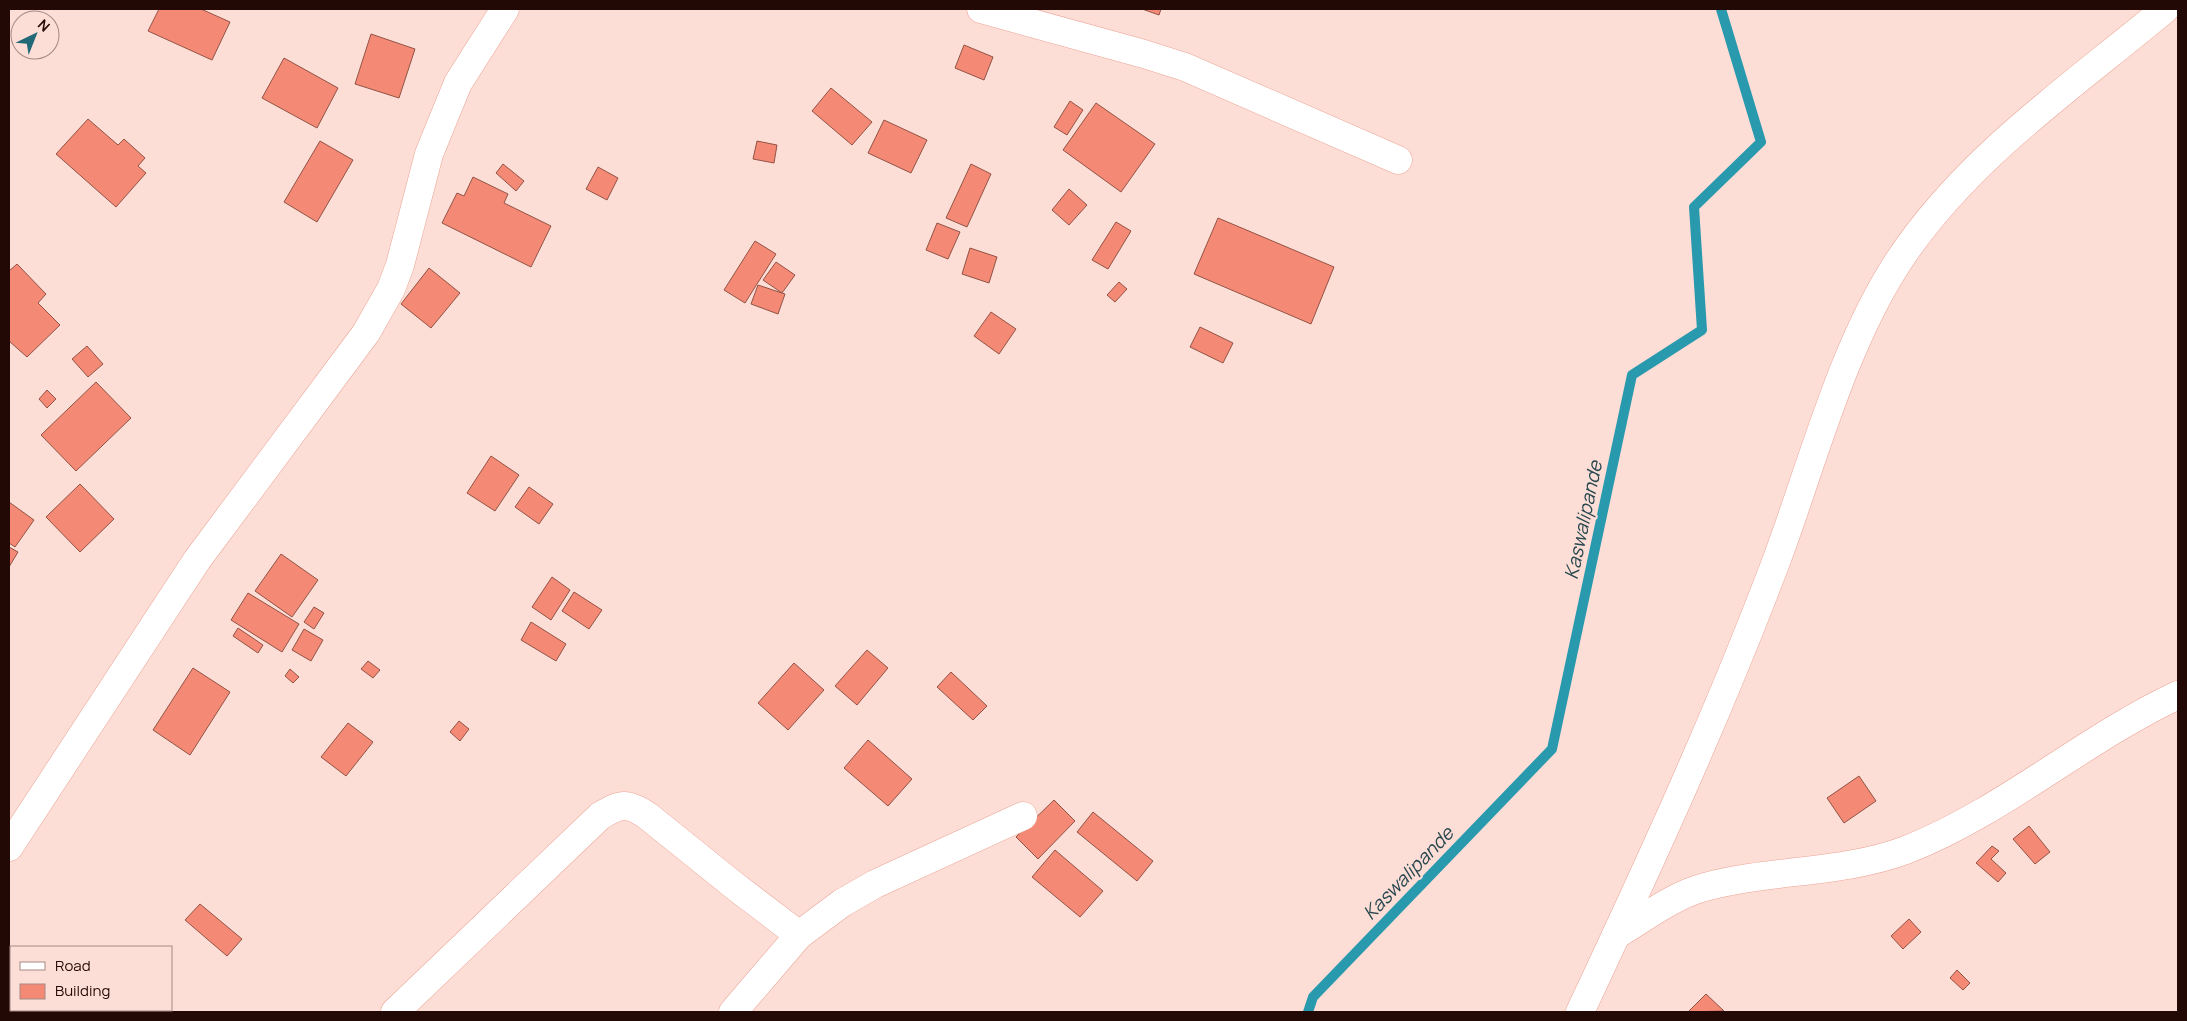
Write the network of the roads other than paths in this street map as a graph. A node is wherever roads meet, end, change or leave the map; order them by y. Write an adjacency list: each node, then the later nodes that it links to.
1 (505, 9): 7 (street)
2 (981, 9): 4 (street)
3 (2165, 9): 9 (street)
4 (1398, 160)
5 (2178, 695): 9 (street)
6 (1024, 816): 8 (street)
7 (9, 847)
8 (799, 935): 10 (street); 11 (street)
9 (1616, 935): 12 (street)
10 (395, 1012)
11 (733, 1012)
12 (1580, 1012)

